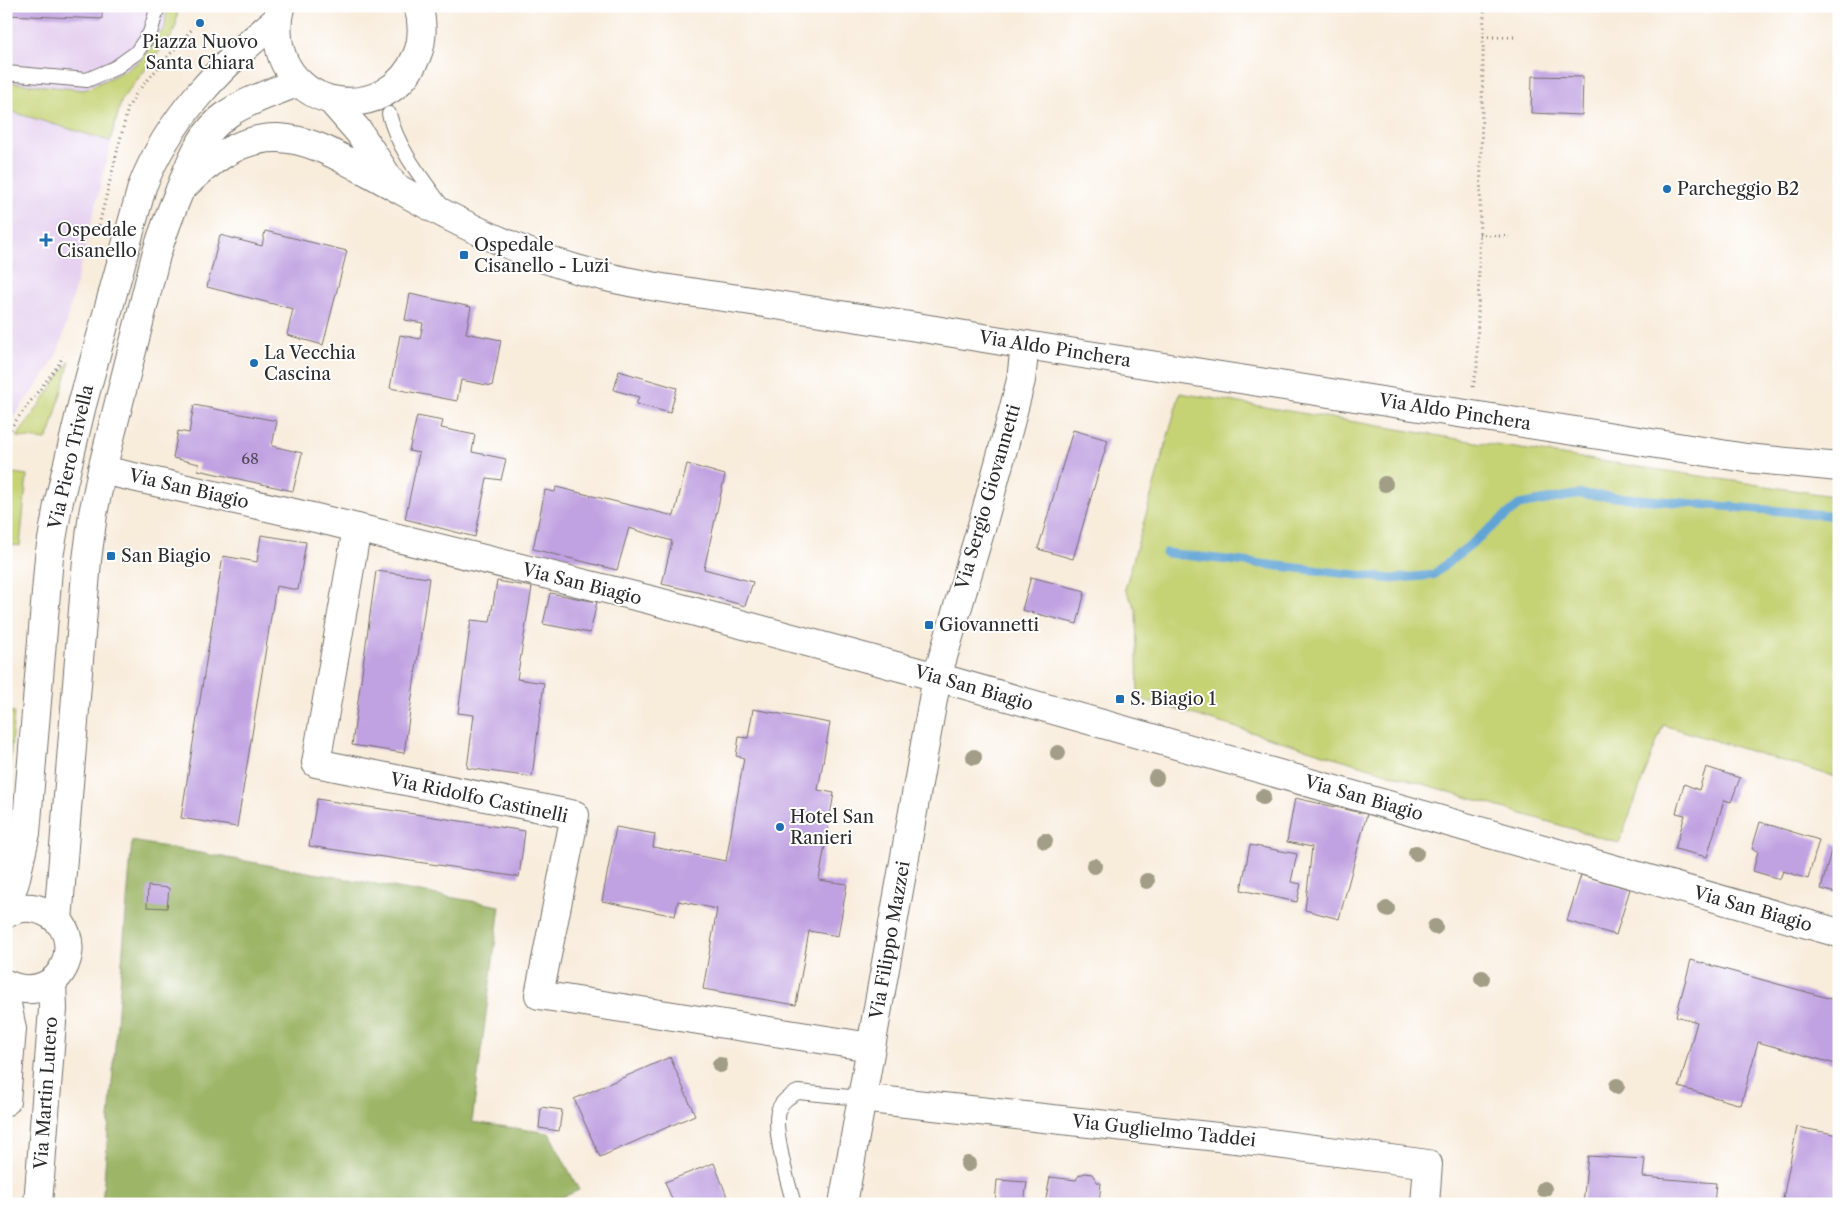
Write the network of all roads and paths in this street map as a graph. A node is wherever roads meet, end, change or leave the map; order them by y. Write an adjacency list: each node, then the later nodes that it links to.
1 (158, 6): 7 (lane)
2 (418, 6): 9 (street)
3 (1484, 6): 5 (path)
4 (279, 13): 8 (street); 24 (street, Via Piero Trivella)
5 (1483, 37): 6 (path); 14 (path)
6 (1515, 37)
7 (6, 73)
8 (299, 82): 9 (street); 12 (street, Via Piero Trivella)
9 (331, 100): 11 (street, Via Aldo Pinchera)
10 (389, 114): 13 (lane)
11 (393, 185): 12 (street, Via Piero Trivella); 13 (street, Via Aldo Pinchera)
12 (180, 190): 21 (street, Via Piero Trivella)
13 (450, 217): 16 (street, Via Aldo Pinchera)
14 (1479, 234): 15 (path); 18 (path)
15 (1509, 237)
16 (1025, 345): 18 (street, Via Aldo Pinchera); 23 (street, Via Sergio Giovannetti)
17 (59, 364): 19 (path)
18 (1466, 414): 20 (street, Via Aldo Pinchera)
19 (6, 438)
20 (1839, 467)
21 (102, 470): 22 (street, Via San Biagio); 26 (street, Via Piero Trivella)
22 (356, 528): 23 (street, Via San Biagio); 31 (street, Via Ridolfo Castinelli)
23 (937, 677): 27 (street, Via San Biagio); 31 (street, Via Filippo Mazzei)
24 (6, 906)
25 (6, 914): 26 (street)
26 (58, 921): 28 (street)
27 (1839, 933)
28 (52, 982): 29 (street); 34 (street, Via Martin Lutero)
29 (6, 984)
30 (6, 999): 33 (street)
31 (871, 1048): 32 (street, Via Filippo Mazzei)
32 (860, 1098): 35 (lane); 36 (street, Via Filippo Mazzei); 37 (street, Via Guglielmo Taddei)
33 (6, 1101)
34 (38, 1204)
35 (794, 1204)
36 (843, 1204)
37 (1424, 1204)

